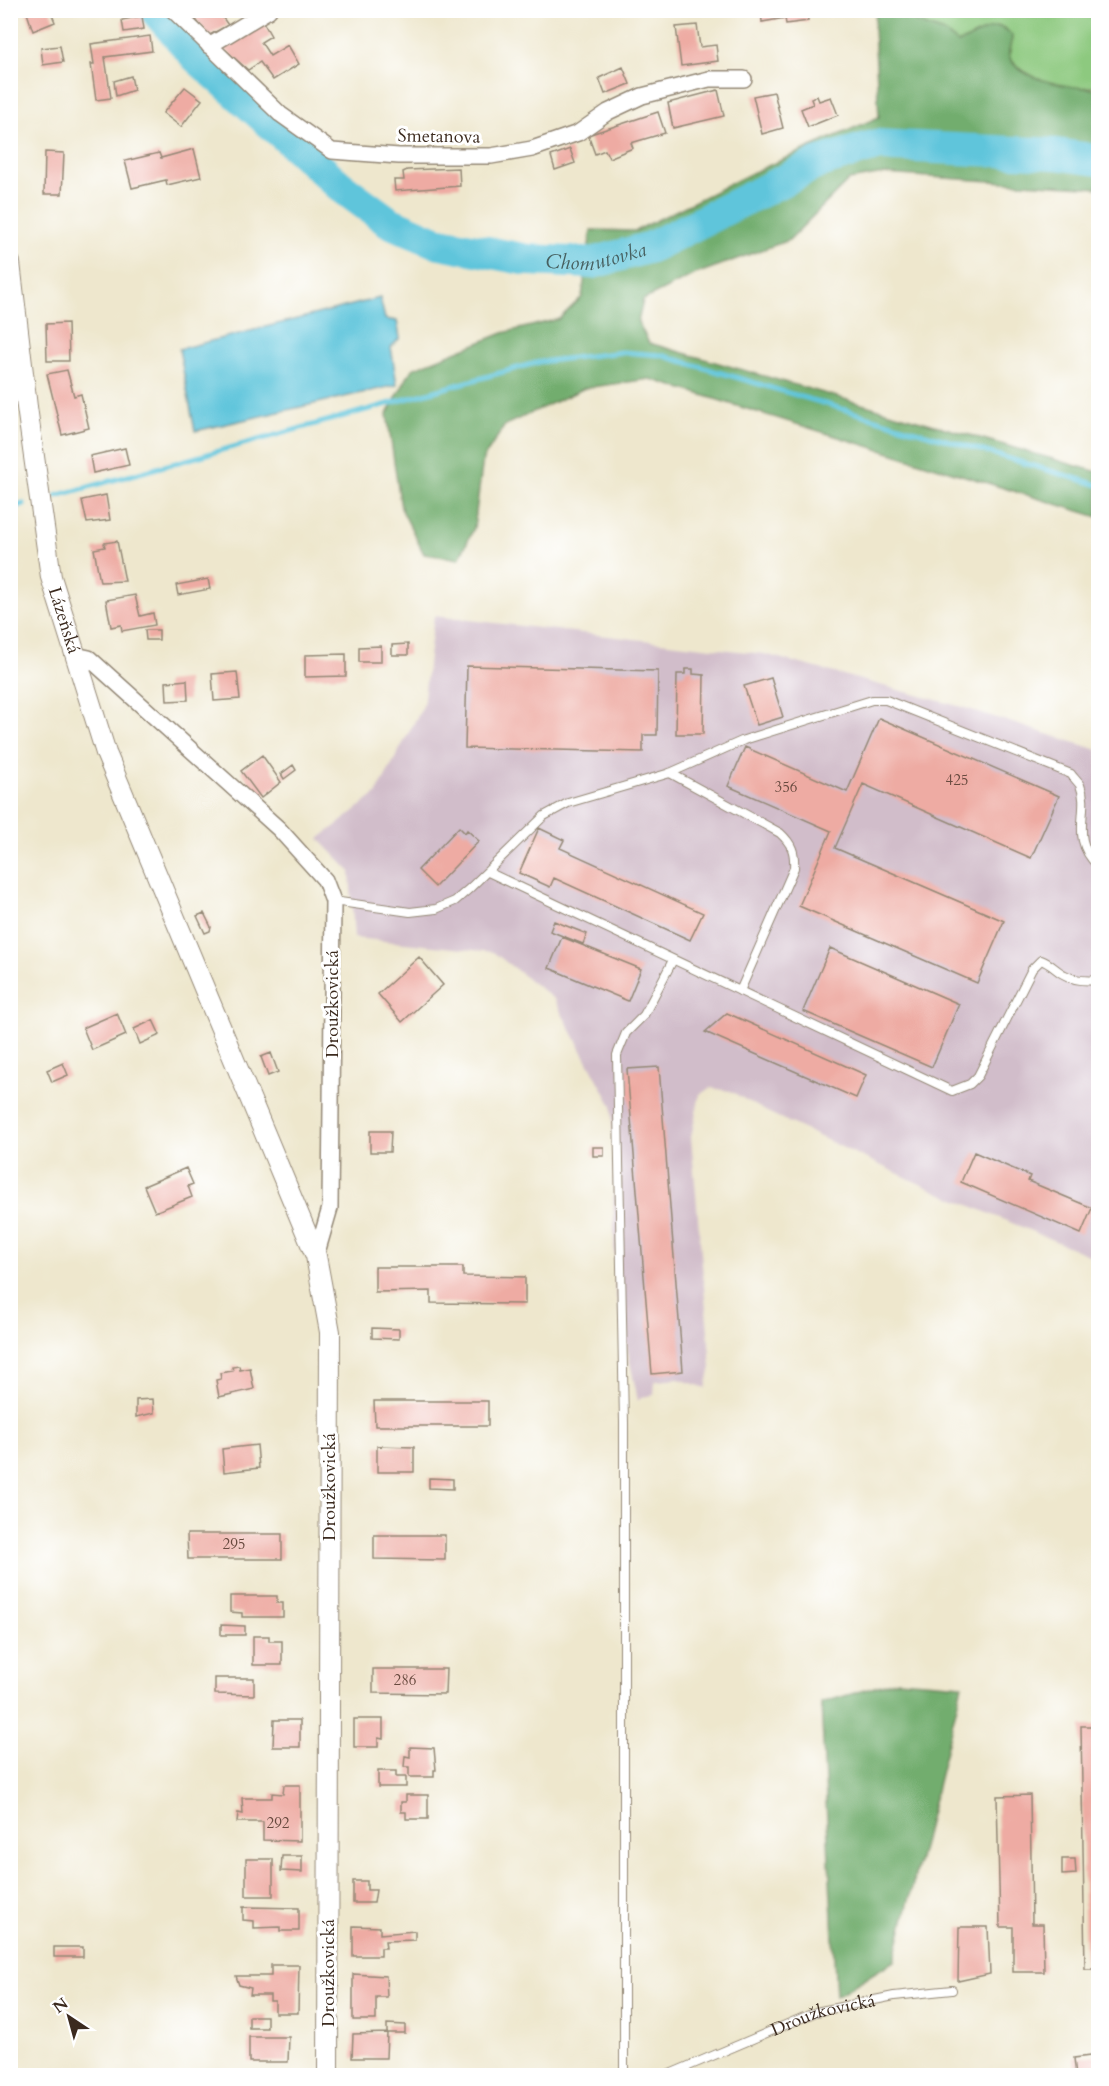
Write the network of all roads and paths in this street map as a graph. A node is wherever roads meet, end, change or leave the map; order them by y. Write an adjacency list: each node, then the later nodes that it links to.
1 (173, 10): 3 (street, Smetanova)
2 (269, 10): 3 (street)
3 (209, 46): 4 (street, Smetanova)
4 (744, 79)
5 (10, 263): 6 (street, Lázeňská)
6 (75, 655): 10 (street, Lázeňská); 14 (street)
7 (670, 772): 8 (lane); 9 (lane); 13 (lane)
8 (1098, 866)
9 (488, 872): 10 (lane); 11 (lane)
10 (333, 901): 14 (street, Droužkovická)
11 (673, 960): 13 (lane); 17 (lane)
12 (1098, 980): 13 (lane)
13 (740, 991)
14 (316, 1256): 16 (street, Droužkovická)
15 (952, 1990): 18 (lane, Droužkovická)
16 (328, 2076)
17 (624, 2076)
18 (665, 2076)

